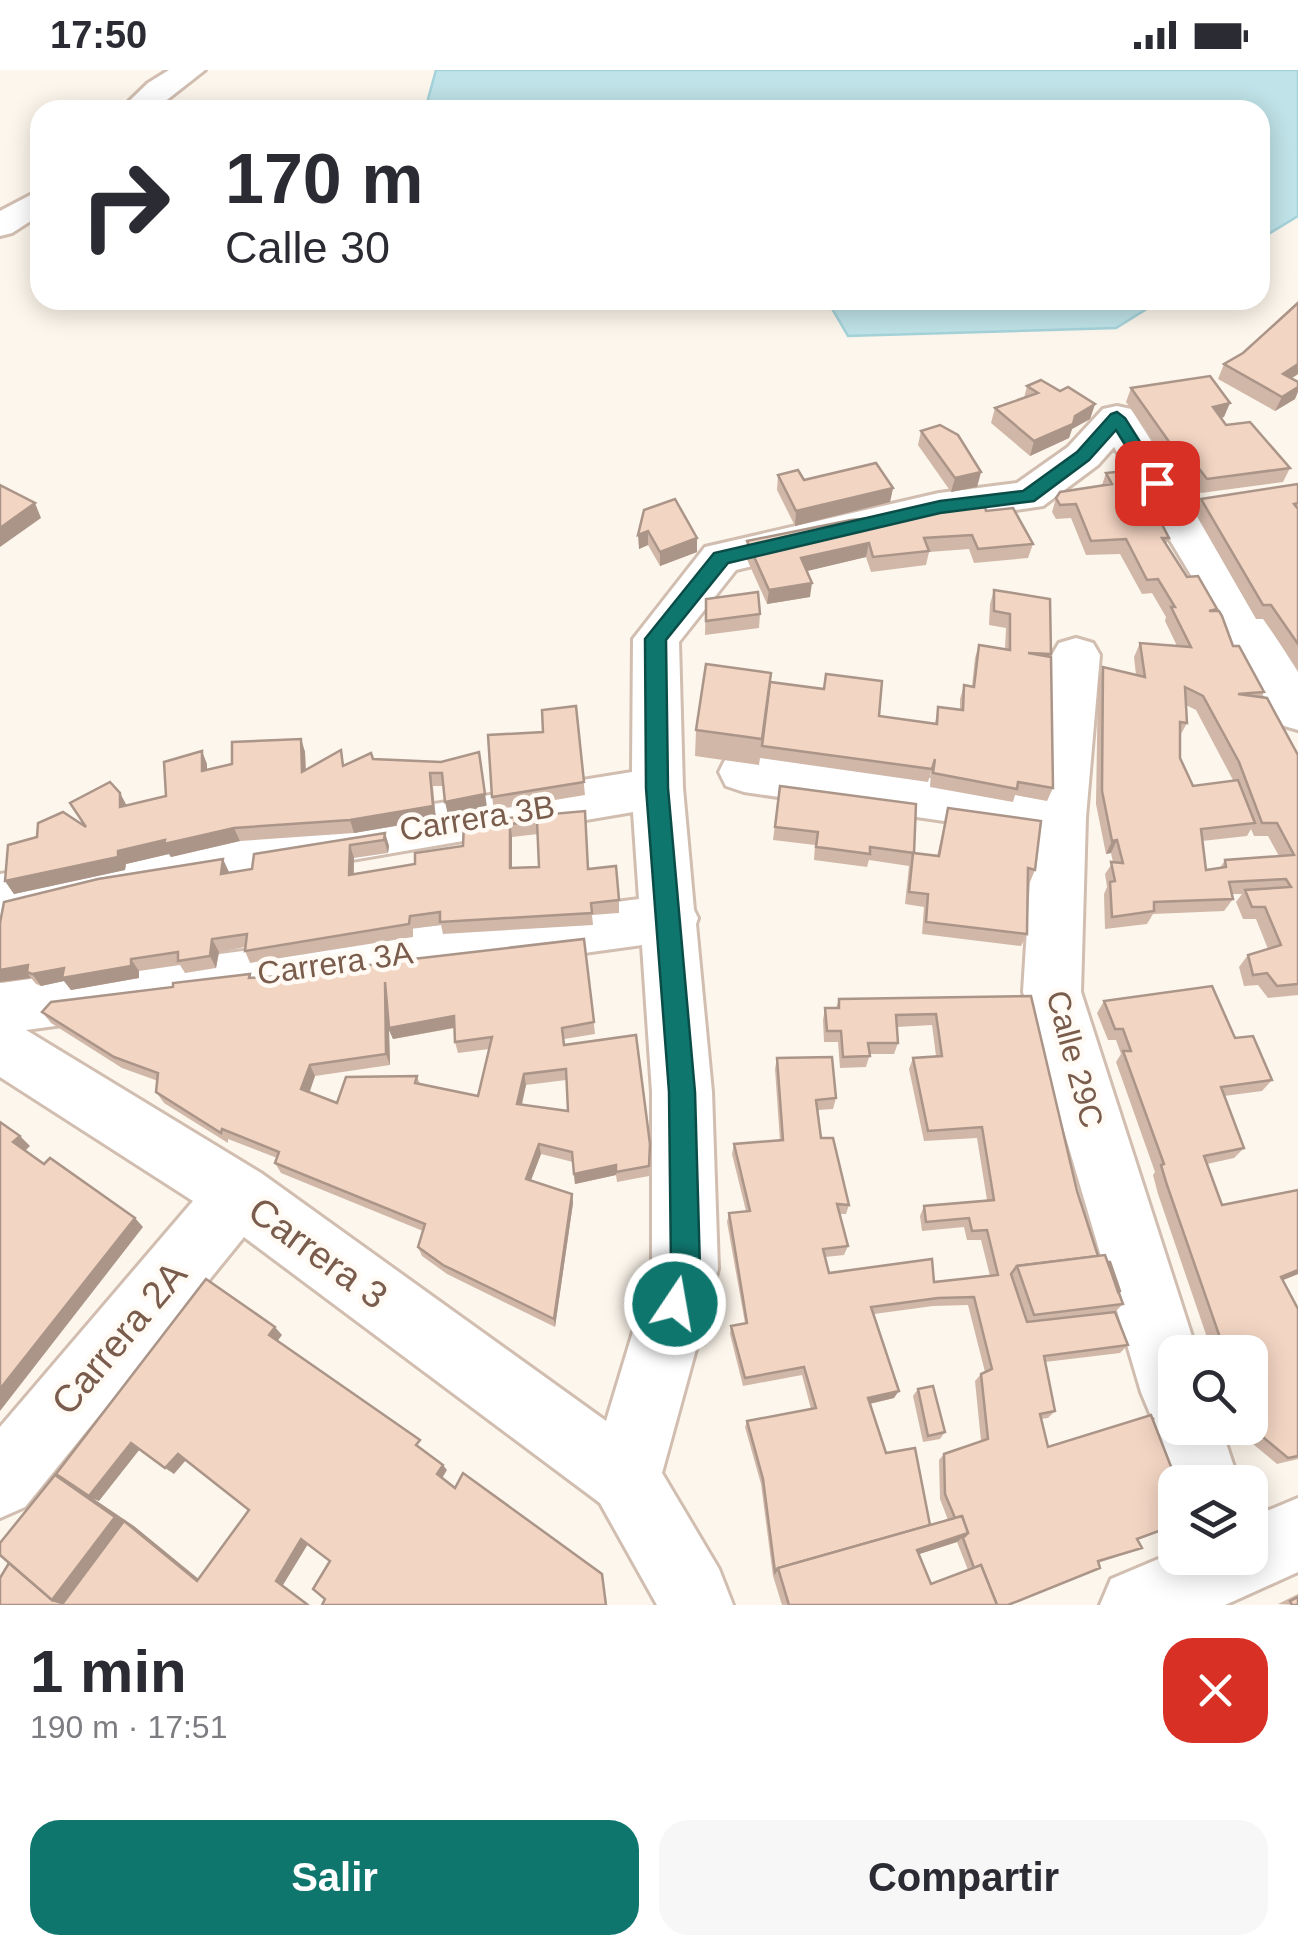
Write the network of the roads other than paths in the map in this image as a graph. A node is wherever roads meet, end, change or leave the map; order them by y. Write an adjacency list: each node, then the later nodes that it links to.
1 (190, 70): 2 (street)
2 (147, 100)
3 (30, 209): 4 (street)
4 (0, 226)
5 (1076, 655): 9 (street, Calle 29C)
6 (1298, 712): 8 (street)
7 (744, 772): 9 (street)
8 (657, 788): 10 (street, Carrera 3B); 11 (street)
9 (1060, 816): 15 (street, Calle 29C)
10 (0, 897)
11 (671, 918): 12 (street, Carrera 3A); 16 (street)
12 (0, 1008)
13 (0, 1044): 14 (street, Carrera 3)
14 (239, 1195): 16 (street, Carrera 3); 17 (street, Carrera 2A)
15 (1158, 1337)
16 (625, 1478): 21 (street)
17 (0, 1482)
18 (1298, 1534): 19 (street)
19 (1268, 1552)
20 (1222, 1575): 22 (street)
21 (696, 1605)
22 (1137, 1605)

